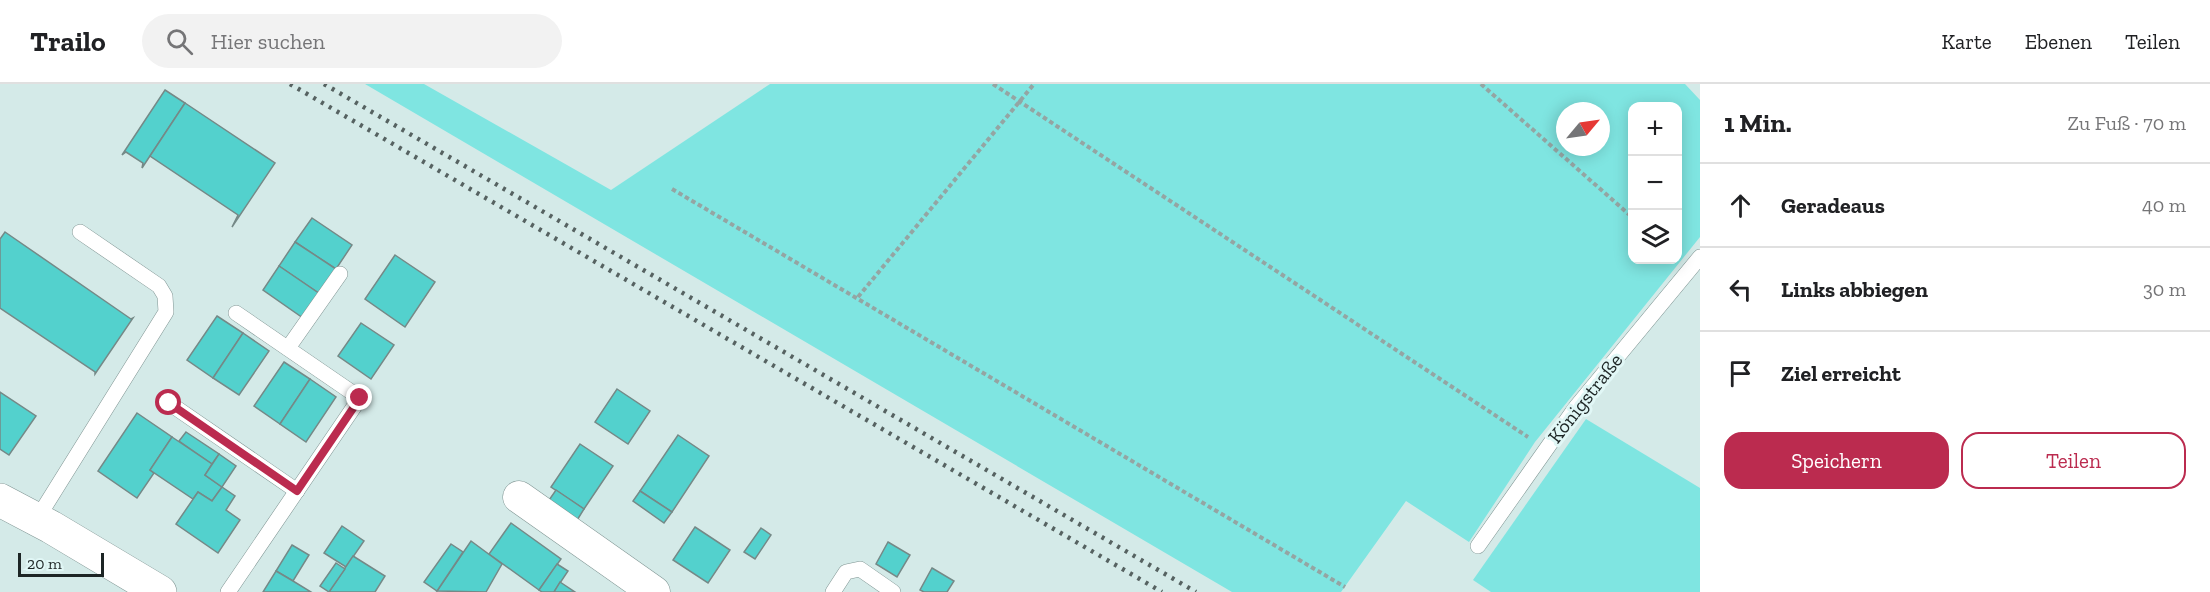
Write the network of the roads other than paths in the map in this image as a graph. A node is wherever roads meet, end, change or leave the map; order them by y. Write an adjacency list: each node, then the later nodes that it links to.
1 (80, 232): 10 (lane)
2 (1700, 257): 11 (lane, Königstraße)
3 (340, 274): 5 (lane)
4 (237, 313): 5 (lane)
5 (288, 348): 7 (lane)
6 (169, 403): 7 (lane)
7 (297, 491): 13 (lane)
8 (519, 497): 14 (street)
9 (0, 500): 10 (street)
10 (37, 519): 12 (street)
11 (1478, 546)
12 (160, 592)
13 (228, 592)
14 (654, 592)
15 (833, 592): 16 (lane)
16 (893, 592)

